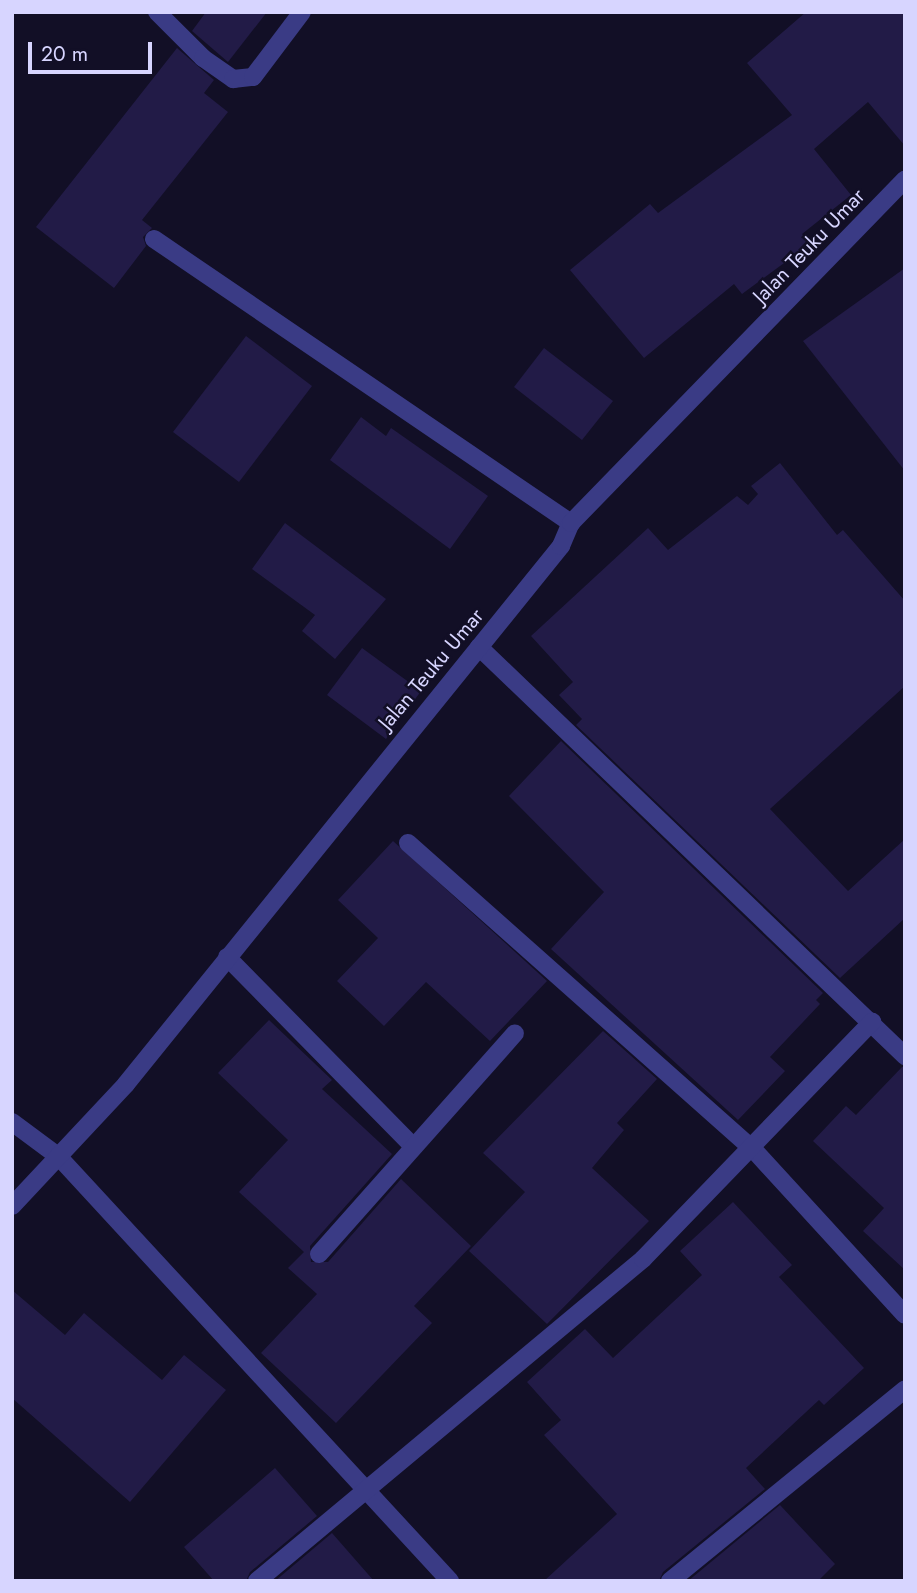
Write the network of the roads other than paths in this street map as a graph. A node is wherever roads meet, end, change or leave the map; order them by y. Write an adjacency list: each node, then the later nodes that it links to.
1 (157, 12): 2 (street)
2 (302, 12)
3 (905, 180): 5 (street, Jalan Teuku Umar)
4 (154, 239): 5 (street)
5 (571, 523): 6 (street, Jalan Teuku Umar)
6 (479, 648): 8 (street, Jalan Teuku Umar); 9 (street)
7 (408, 842): 14 (street)
8 (227, 957): 13 (street); 15 (street, Jalan Teuku Umar)
9 (872, 1022): 11 (street); 14 (street)
10 (515, 1033): 13 (street)
11 (905, 1056)
12 (12, 1122): 15 (street)
13 (413, 1146): 17 (street)
14 (752, 1148): 18 (street); 20 (street)
15 (58, 1156): 16 (street, Jalan Teuku Umar); 20 (street)
16 (12, 1206)
17 (320, 1254)
18 (905, 1315)
19 (905, 1389): 23 (street)
20 (368, 1490): 21 (street); 22 (street)
21 (257, 1581)
22 (450, 1581)
23 (670, 1581)

